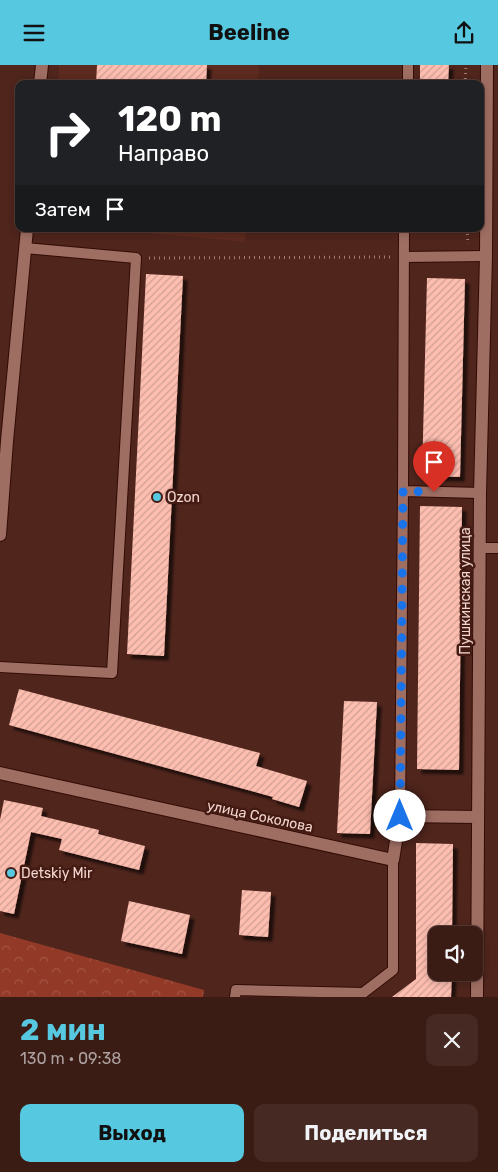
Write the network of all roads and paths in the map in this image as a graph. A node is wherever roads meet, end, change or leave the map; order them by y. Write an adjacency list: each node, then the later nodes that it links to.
1 (42, 65): 5 (street)
2 (408, 65): 6 (lane)
3 (466, 65): 7 (path)
4 (488, 65): 11 (street, Пушкинская улица)
5 (40, 80)
6 (408, 80)
7 (465, 80)
8 (27, 232): 10 (street)
9 (404, 232): 12 (lane)
10 (25, 248): 13 (lane); 14 (street)
11 (486, 256): 12 (lane); 16 (street, Пушкинская улица)
12 (404, 257): 13 (path); 15 (lane)
13 (136, 258): 20 (lane)
14 (4, 441): 17 (street)
15 (403, 491): 16 (lane); 22 (lane)
16 (480, 493): 18 (street, Пушкинская улица)
17 (0, 535)
18 (480, 548): 19 (lane); 23 (street, Пушкинская улица)
19 (498, 548)
20 (0, 667)
21 (0, 773): 24 (street, улица Соколова)
22 (400, 816): 23 (street); 24 (street)
23 (478, 817): 26 (street, Пушкинская улица)
24 (393, 861): 25 (lane)
25 (235, 997)
26 (477, 997)

